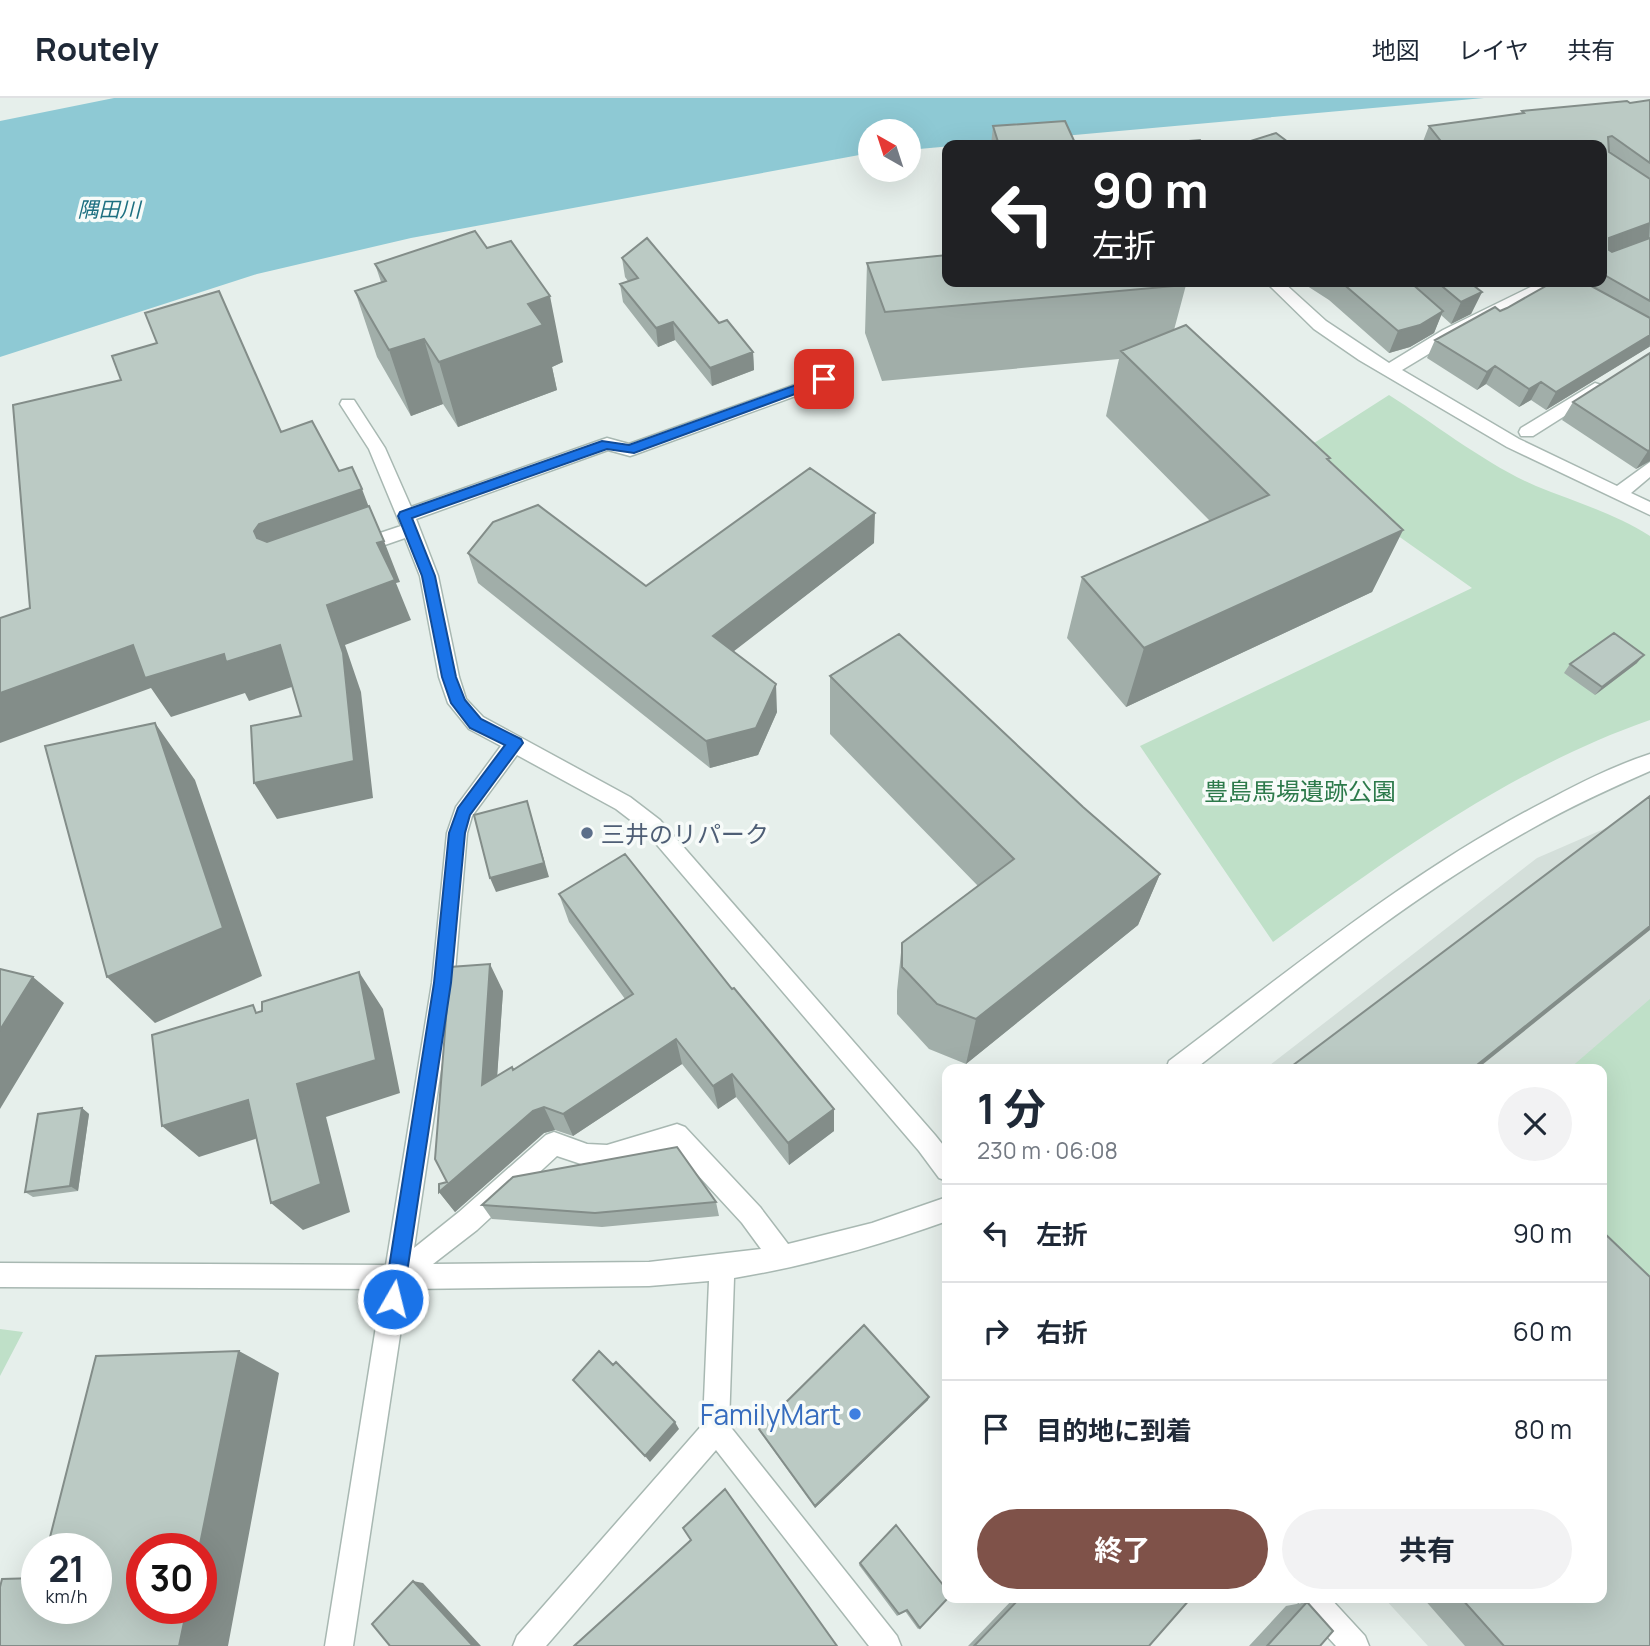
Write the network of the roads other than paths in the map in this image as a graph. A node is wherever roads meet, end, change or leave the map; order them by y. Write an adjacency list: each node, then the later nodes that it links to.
1 (1279, 287): 3 (street)
2 (1542, 287): 3 (street)
3 (1390, 370): 9 (street)
4 (842, 373): 11 (street)
5 (1605, 383): 7 (street)
6 (348, 404): 11 (street)
7 (1527, 432)
8 (1650, 468): 9 (street)
9 (1619, 493): 10 (street)
10 (1650, 509)
11 (408, 522): 12 (street); 13 (street)
12 (339, 554)
13 (515, 743): 16 (street); 21 (street)
14 (1646, 769): 15 (street)
15 (1184, 1064)
16 (942, 1163)
17 (942, 1211): 18 (street)
18 (783, 1258): 19 (street); 21 (street)
19 (722, 1268): 21 (street); 22 (street)
20 (0, 1275): 21 (street)
21 (397, 1277): 24 (street)
22 (716, 1429): 25 (street); 26 (street)
23 (1316, 1603): 27 (street)
24 (340, 1646)
25 (527, 1646)
26 (887, 1646)
27 (1355, 1646)

